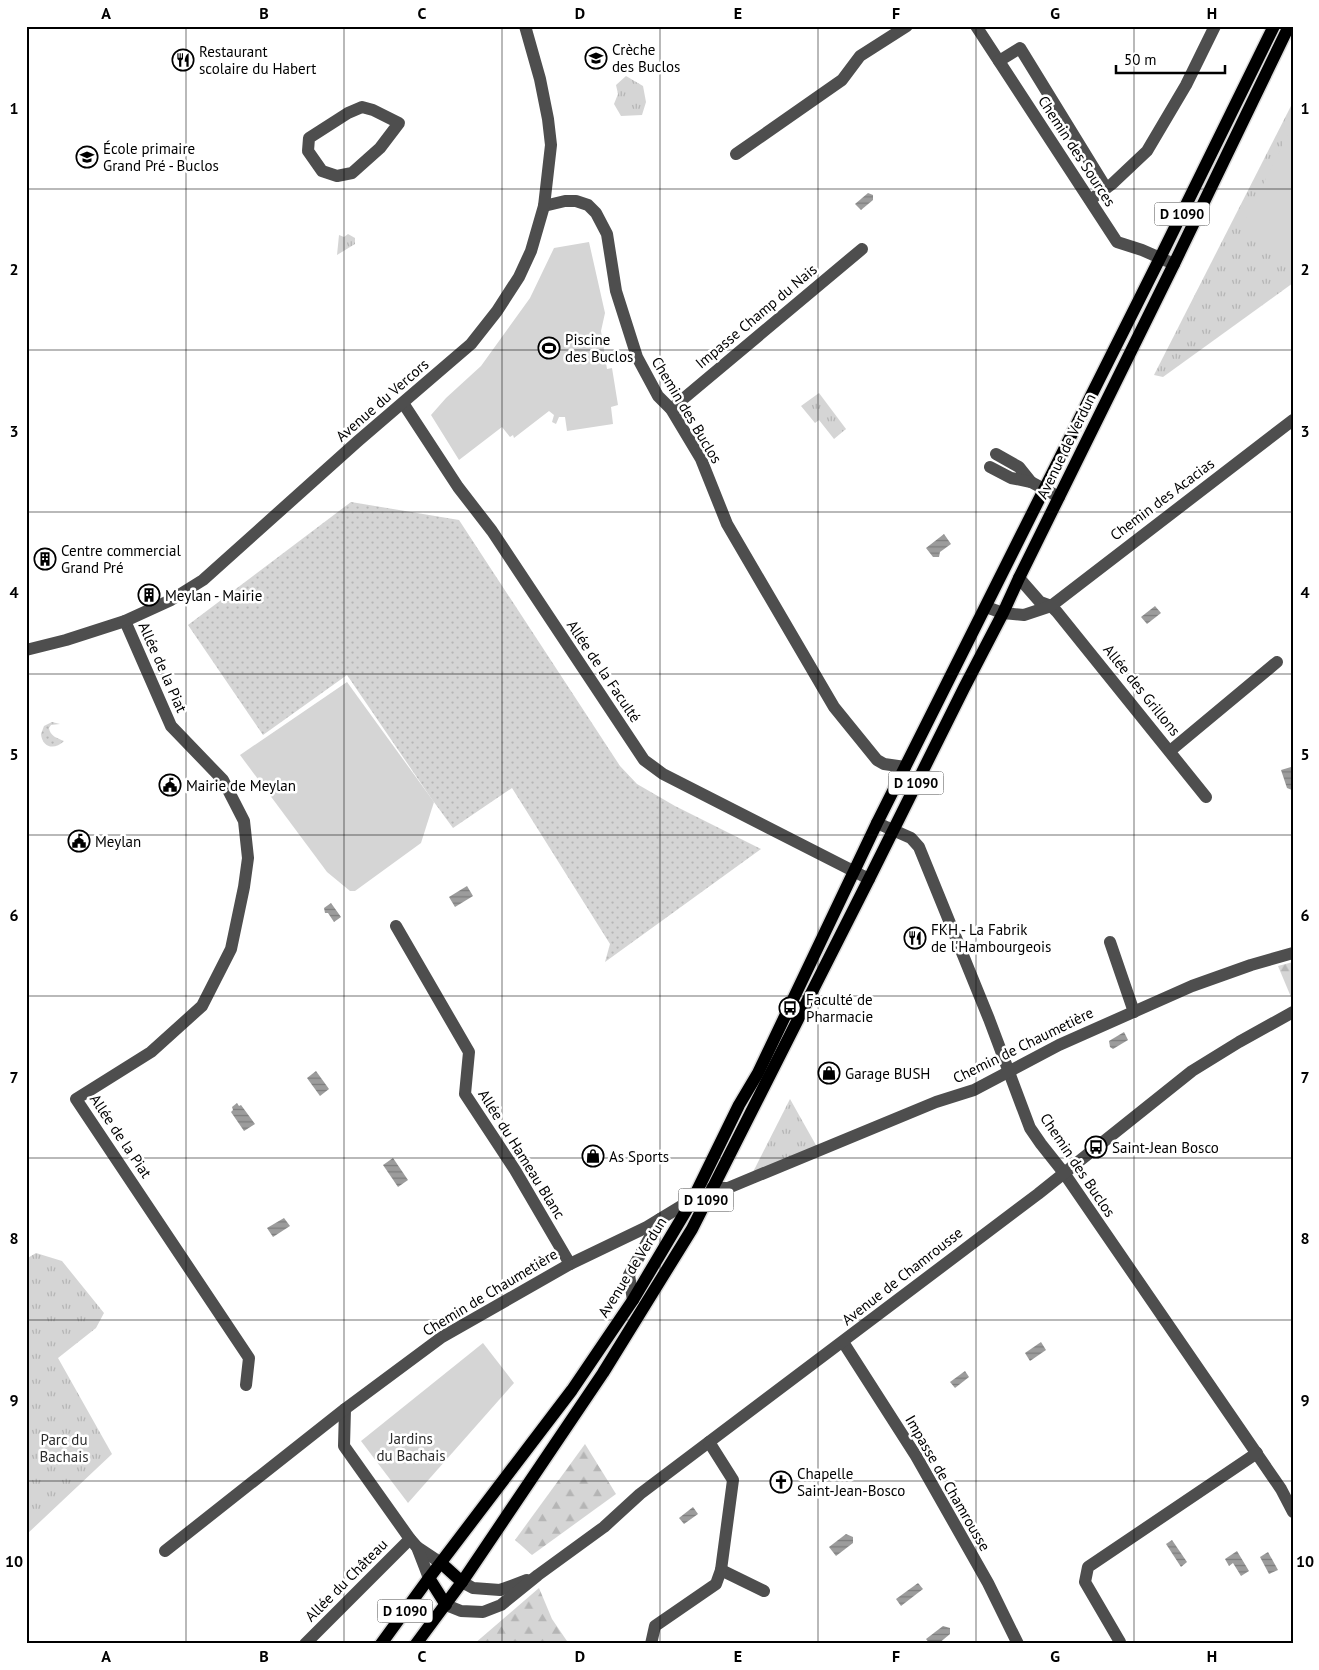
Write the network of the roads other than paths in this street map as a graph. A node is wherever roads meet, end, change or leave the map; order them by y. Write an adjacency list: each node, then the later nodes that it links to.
1 (525, 26): 12 (street, Avenue du Vercors)
2 (907, 26): 9 (street)
3 (976, 26): 7 (street, Chemin des Sources)
4 (1214, 26): 10 (street)
5 (1274, 26): 14 (main road, Avenue de Verdun / D 1090)
6 (1289, 26): 15 (main road, Avenue de Verdun / D 1090)
7 (999, 61): 10 (street); 11 (street, Chemin des Sources)
8 (399, 123): 8 (street)
9 (736, 154)
10 (1106, 188): 11 (street)
11 (1090, 200): 14 (street, Chemin des Sources)
12 (544, 206): 16 (street, Avenue du Vercors); 17 (street, Chemin des Buclos)
13 (862, 249): 17 (street, Impasse Champ du Nais)
14 (1160, 258): 15 (street, Chemin des Sources); 22 (main road, Avenue de Verdun / D 1090)
15 (1174, 264): 23 (main road, Avenue de Verdun / D 1090)
16 (404, 403): 28 (street, Avenue du Vercors); 36 (street, Allée de la Faculté)
17 (672, 410): 32 (street, Chemin des Buclos)
18 (1293, 420): 25 (street, Chemin des Acacias)
19 (996, 454): 21 (street)
20 (990, 467): 21 (street)
21 (1031, 482): 22 (street)
22 (1044, 490): 23 (street); 26 (main road, Avenue de Verdun / D 1090)
23 (1059, 497): 24 (main road, Avenue de Verdun / D 1090)
24 (1019, 578): 25 (street, Allée des Grillons); 27 (main road, Avenue de Verdun / D 1090)
25 (1051, 606): 27 (street); 31 (street, Allée des Grillons)
26 (986, 607): 27 (street); 32 (main road, Avenue de Verdun / D 1090)
27 (1004, 613): 35 (main road, Avenue de Verdun / D 1090)
28 (125, 621): 29 (street, Avenue du Vercors); 51 (street, Allée de la Piat)
29 (26, 650)
30 (1277, 662): 31 (street)
31 (1170, 751): 33 (street, Allée des Grillons)
32 (905, 767): 34 (main road, Avenue de Verdun / D 1090)
33 (1206, 796)
34 (877, 823): 35 (street, Chemin des Buclos); 36 (main road, Avenue de Verdun / D 1090)
35 (894, 830): 37 (main road, Avenue de Verdun / D 1090); 43 (street, Chemin des Buclos)
36 (853, 872): 37 (street); 46 (main road, Avenue de Verdun / D 1090)
37 (869, 880): 45 (main road, Avenue de Verdun / D 1090)
38 (396, 926): 48 (street, Allée du Hameau Blanc)
39 (1110, 942): 41 (street)
40 (1293, 953): 41 (street, Chemin de Chaumetière)
41 (1134, 1012): 43 (street, Chemin de Chaumetière)
42 (1293, 1012): 44 (street, Avenue de Chamrousse)
43 (1008, 1071): 44 (street, Chemin des Buclos); 45 (street, Chemin de Chaumetière)
44 (1064, 1173): 50 (street, Avenue de Chamrousse); 54 (street, Chemin des Buclos)
45 (712, 1188): 62 (main road, Avenue de Verdun / D 1090)
46 (693, 1199): 47 (street, Chemin de Chaumetière); 49 (main road, Avenue de Verdun / D 1090)
47 (660, 1219): 48 (street, Chemin de Chaumetière); 49 (street, Chemin de Chaumetière)
48 (570, 1264): 52 (street, Chemin de Chaumetière)
49 (633, 1300): 58 (main road, Avenue de Verdun / D 1090)
50 (843, 1342): 53 (street, Avenue de Chamrousse); 70 (street, Impasse de Chamrousse)
51 (246, 1384)
52 (345, 1409): 56 (street); 57 (street, Chemin de Chaumetière)
53 (709, 1442): 59 (street); 60 (street, Avenue de Chamrousse)
54 (1256, 1453): 55 (street, Chemin des Buclos); 65 (street)
55 (1293, 1512)
56 (413, 1543): 58 (street); 61 (street); 66 (street, Allée du Château)
57 (165, 1551)
58 (440, 1563): 61 (main road, Avenue de Verdun / D 1090); 62 (main road)
59 (722, 1570): 63 (street); 69 (street)
60 (538, 1575): 62 (street, Avenue de Chamrousse); 64 (street, Avenue de Chamrousse)
61 (429, 1578): 64 (main road); 67 (main road, Avenue de Verdun / D 1090)
62 (462, 1582): 64 (main road, Avenue de Verdun / D 1090)
63 (764, 1591)
64 (446, 1605): 68 (main road, Avenue de Verdun / D 1090)
65 (1120, 1642)
66 (304, 1644)
67 (381, 1644)
68 (416, 1644)
69 (651, 1644)
70 (1018, 1644)

